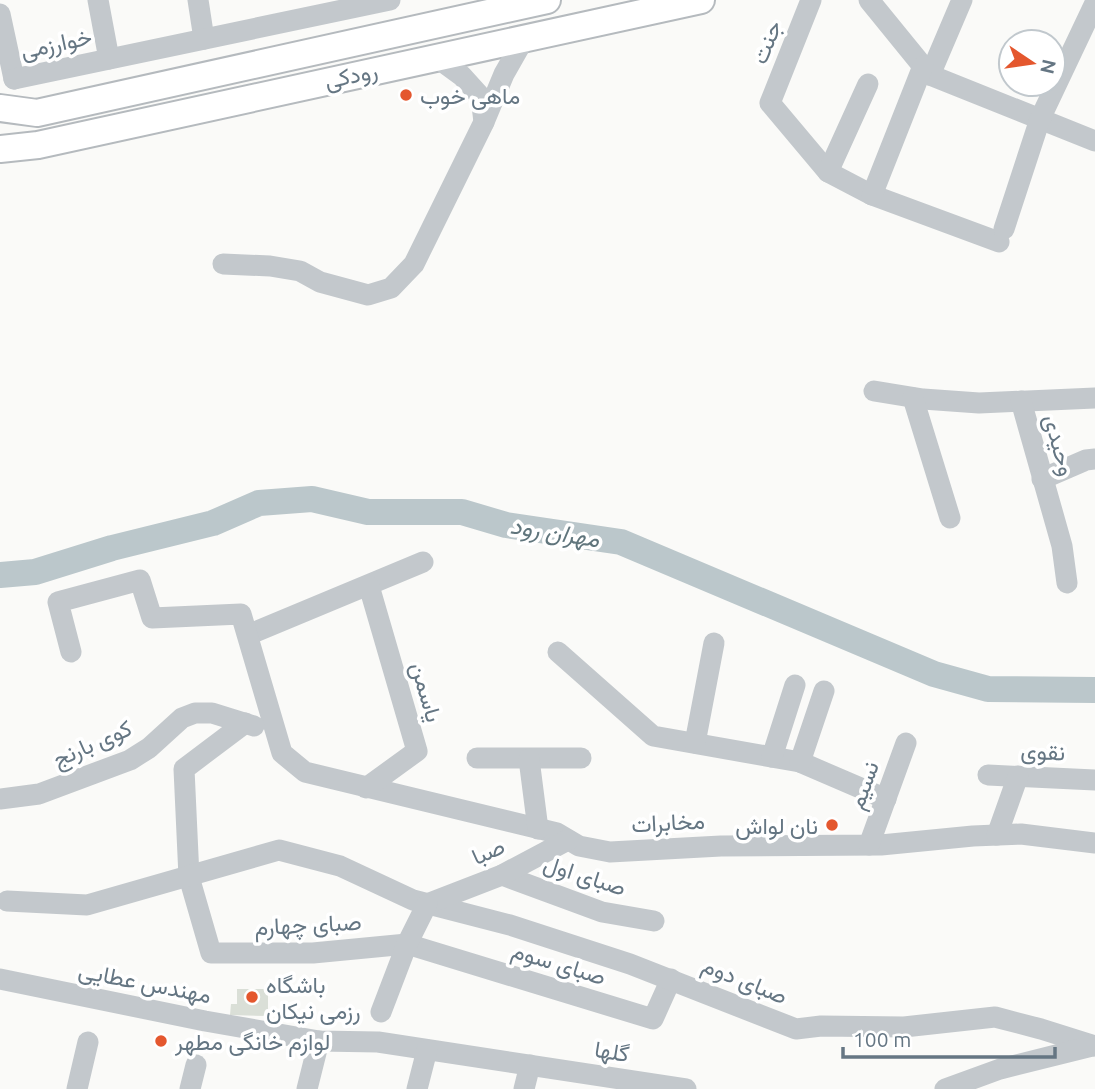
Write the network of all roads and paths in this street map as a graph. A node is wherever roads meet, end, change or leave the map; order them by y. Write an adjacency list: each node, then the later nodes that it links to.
1 (98, 0): 15 (street)
2 (198, 0): 13 (street)
3 (390, 0): 10 (street, خوارزمی)
4 (547, 0): 19 (main road, رودکی)
5 (701, 0): 12 (main road, رودکی)
6 (811, 0): 24 (street, جنت)
7 (869, 0): 16 (street)
8 (962, 0): 16 (street)
9 (1095, 3): 20 (street)
10 (322, 7): 13 (street, خوارزمی)
11 (0, 14): 17 (street)
12 (525, 37): 14 (main road, رودکی); 21 (street)
13 (204, 39): 15 (street, خوارزمی)
14 (436, 57): 21 (street); 23 (main road, رودکی)
15 (109, 59): 17 (street, خوارزمی)
16 (927, 70): 20 (street); 25 (street)
17 (7, 76)
18 (868, 84): 24 (street)
19 (0, 108)
20 (1040, 119): 22 (street); 25 (street)
21 (484, 122): 26 (street)
22 (1095, 141)
23 (0, 149)
24 (828, 172): 25 (street)
25 (872, 195)
26 (223, 264)
27 (874, 391): 28 (street)
28 (913, 398): 30 (street); 33 (street)
29 (1095, 398): 30 (street)
30 (1021, 401): 32 (street, وحیدی)
31 (1095, 459): 32 (street)
32 (1042, 479): 35 (street, وحیدی)
33 (950, 518)
34 (423, 562): 36 (street)
35 (1067, 583)
36 (369, 586): 37 (street); 55 (street, یاسمن)
37 (247, 635): 39 (street); 44 (street, مخابرات)
38 (714, 643): 45 (street)
39 (71, 652)
40 (558, 652): 45 (street)
41 (795, 685): 47 (street)
42 (824, 691): 51 (street)
43 (245, 723): 44 (street, کوی بارنج); 56 (street, کوی بارنج); 64 (street)
44 (276, 732): 55 (street, مخابرات)
45 (695, 743): 47 (street)
46 (906, 743): 57 (street, نسیم)
47 (772, 757): 51 (street)
48 (477, 758): 50 (street)
49 (581, 758): 50 (street)
50 (529, 759): 58 (street)
51 (800, 762): 57 (street)
52 (988, 775): 53 (street, نقوی)
53 (1018, 776): 54 (street, نقوی); 59 (street)
54 (1095, 780)
55 (366, 788): 58 (street, مخابرات)
56 (0, 797)
57 (886, 799): 62 (street, نسیم)
58 (538, 829): 60 (street, مخابرات)
59 (996, 835): 61 (street, مخابرات); 62 (street, مخابرات)
60 (569, 840): 62 (street, مخابرات); 63 (street, صبا)
61 (1095, 843)
62 (869, 845)
63 (502, 875): 66 (street, صبا); 67 (street, صبای اول)
64 (189, 877): 65 (street, صبای دوم); 66 (street, صبای دوم); 68 (street, صبای چهارم)
65 (7, 901)
66 (427, 904): 68 (street); 70 (street, صبای دوم)
67 (654, 921)
68 (407, 944): 70 (street, صبای سوم); 71 (street)
69 (0, 979): 72 (street, مهندس عطایی)
70 (671, 979): 74 (street, صبای دوم)
71 (381, 1012)
72 (319, 1041): 75 (street, مهندس عطایی); 80 (street)
73 (88, 1042): 78 (street)
74 (1094, 1046): 84 (street)
75 (427, 1050): 77 (street, مهندس عطایی); 81 (street)
76 (196, 1065): 79 (street)
77 (530, 1066): 82 (street); 83 (street, گلها)
78 (77, 1089)
79 (190, 1089)
80 (307, 1089)
81 (417, 1089)
82 (524, 1089)
83 (686, 1089)
84 (945, 1089)

